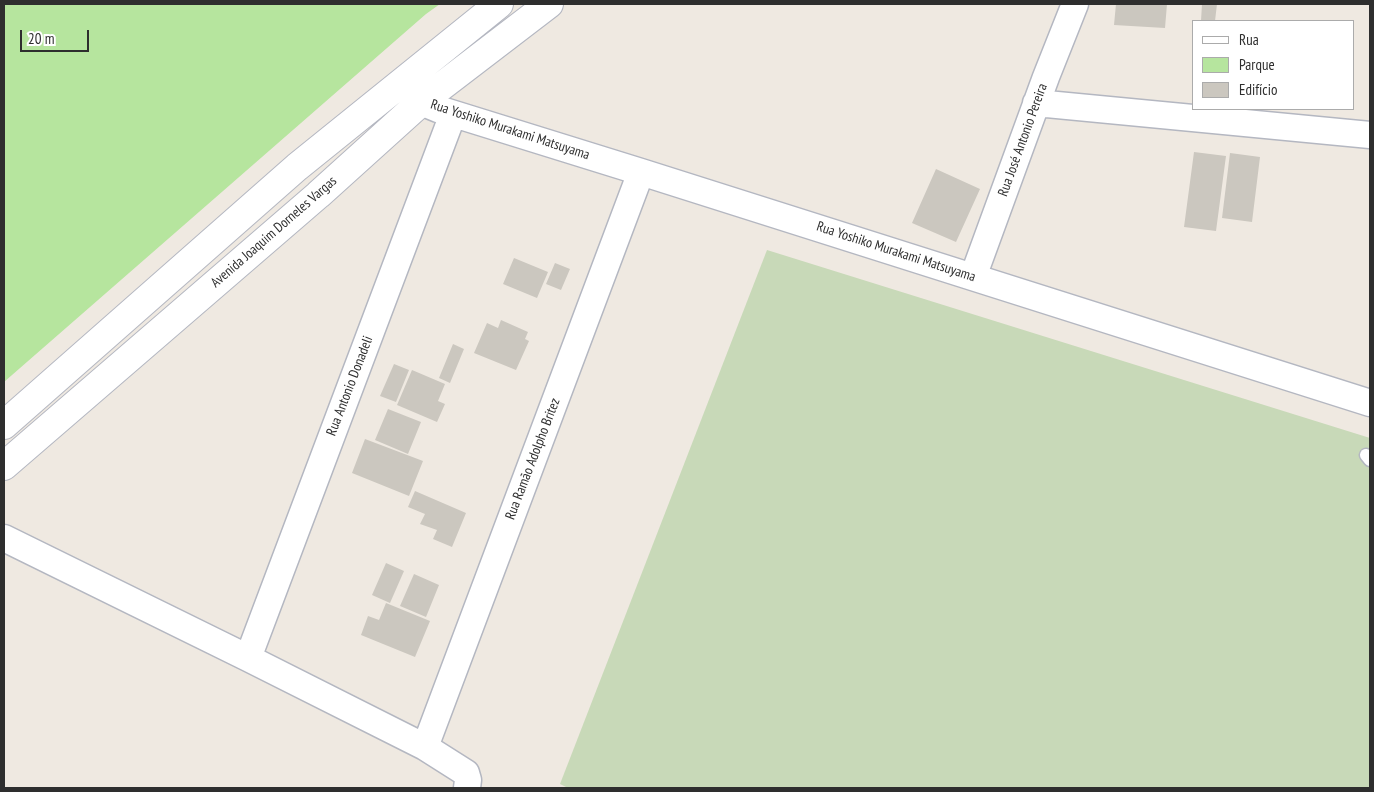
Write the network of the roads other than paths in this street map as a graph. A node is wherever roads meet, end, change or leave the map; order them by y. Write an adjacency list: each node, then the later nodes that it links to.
1 (499, 4): 11 (street)
2 (549, 4): 4 (street, Avenida Joaquim Dorneles Vargas)
3 (1075, 4): 5 (street, Rua José Antonio Pereira)
4 (421, 102): 6 (street, Rua Yoshiko Murakami Matsuyama); 12 (street, Avenida Joaquim Dorneles Vargas)
5 (1036, 103): 7 (street); 9 (street, Rua José Antonio Pereira)
6 (453, 114): 8 (street, Rua Yoshiko Murakami Matsuyama); 14 (street, Rua Antonio Donadeli)
7 (1370, 135)
8 (641, 172): 9 (street, Rua Yoshiko Murakami Matsuyama); 15 (street, Rua Ramão Adolpho Britez)
9 (973, 277): 10 (street, Rua Yoshiko Murakami Matsuyama)
10 (1370, 403)
11 (4, 425)
12 (4, 466)
13 (4, 538): 14 (street)
14 (248, 658): 15 (street)
15 (425, 747): 16 (street)
16 (466, 781)

